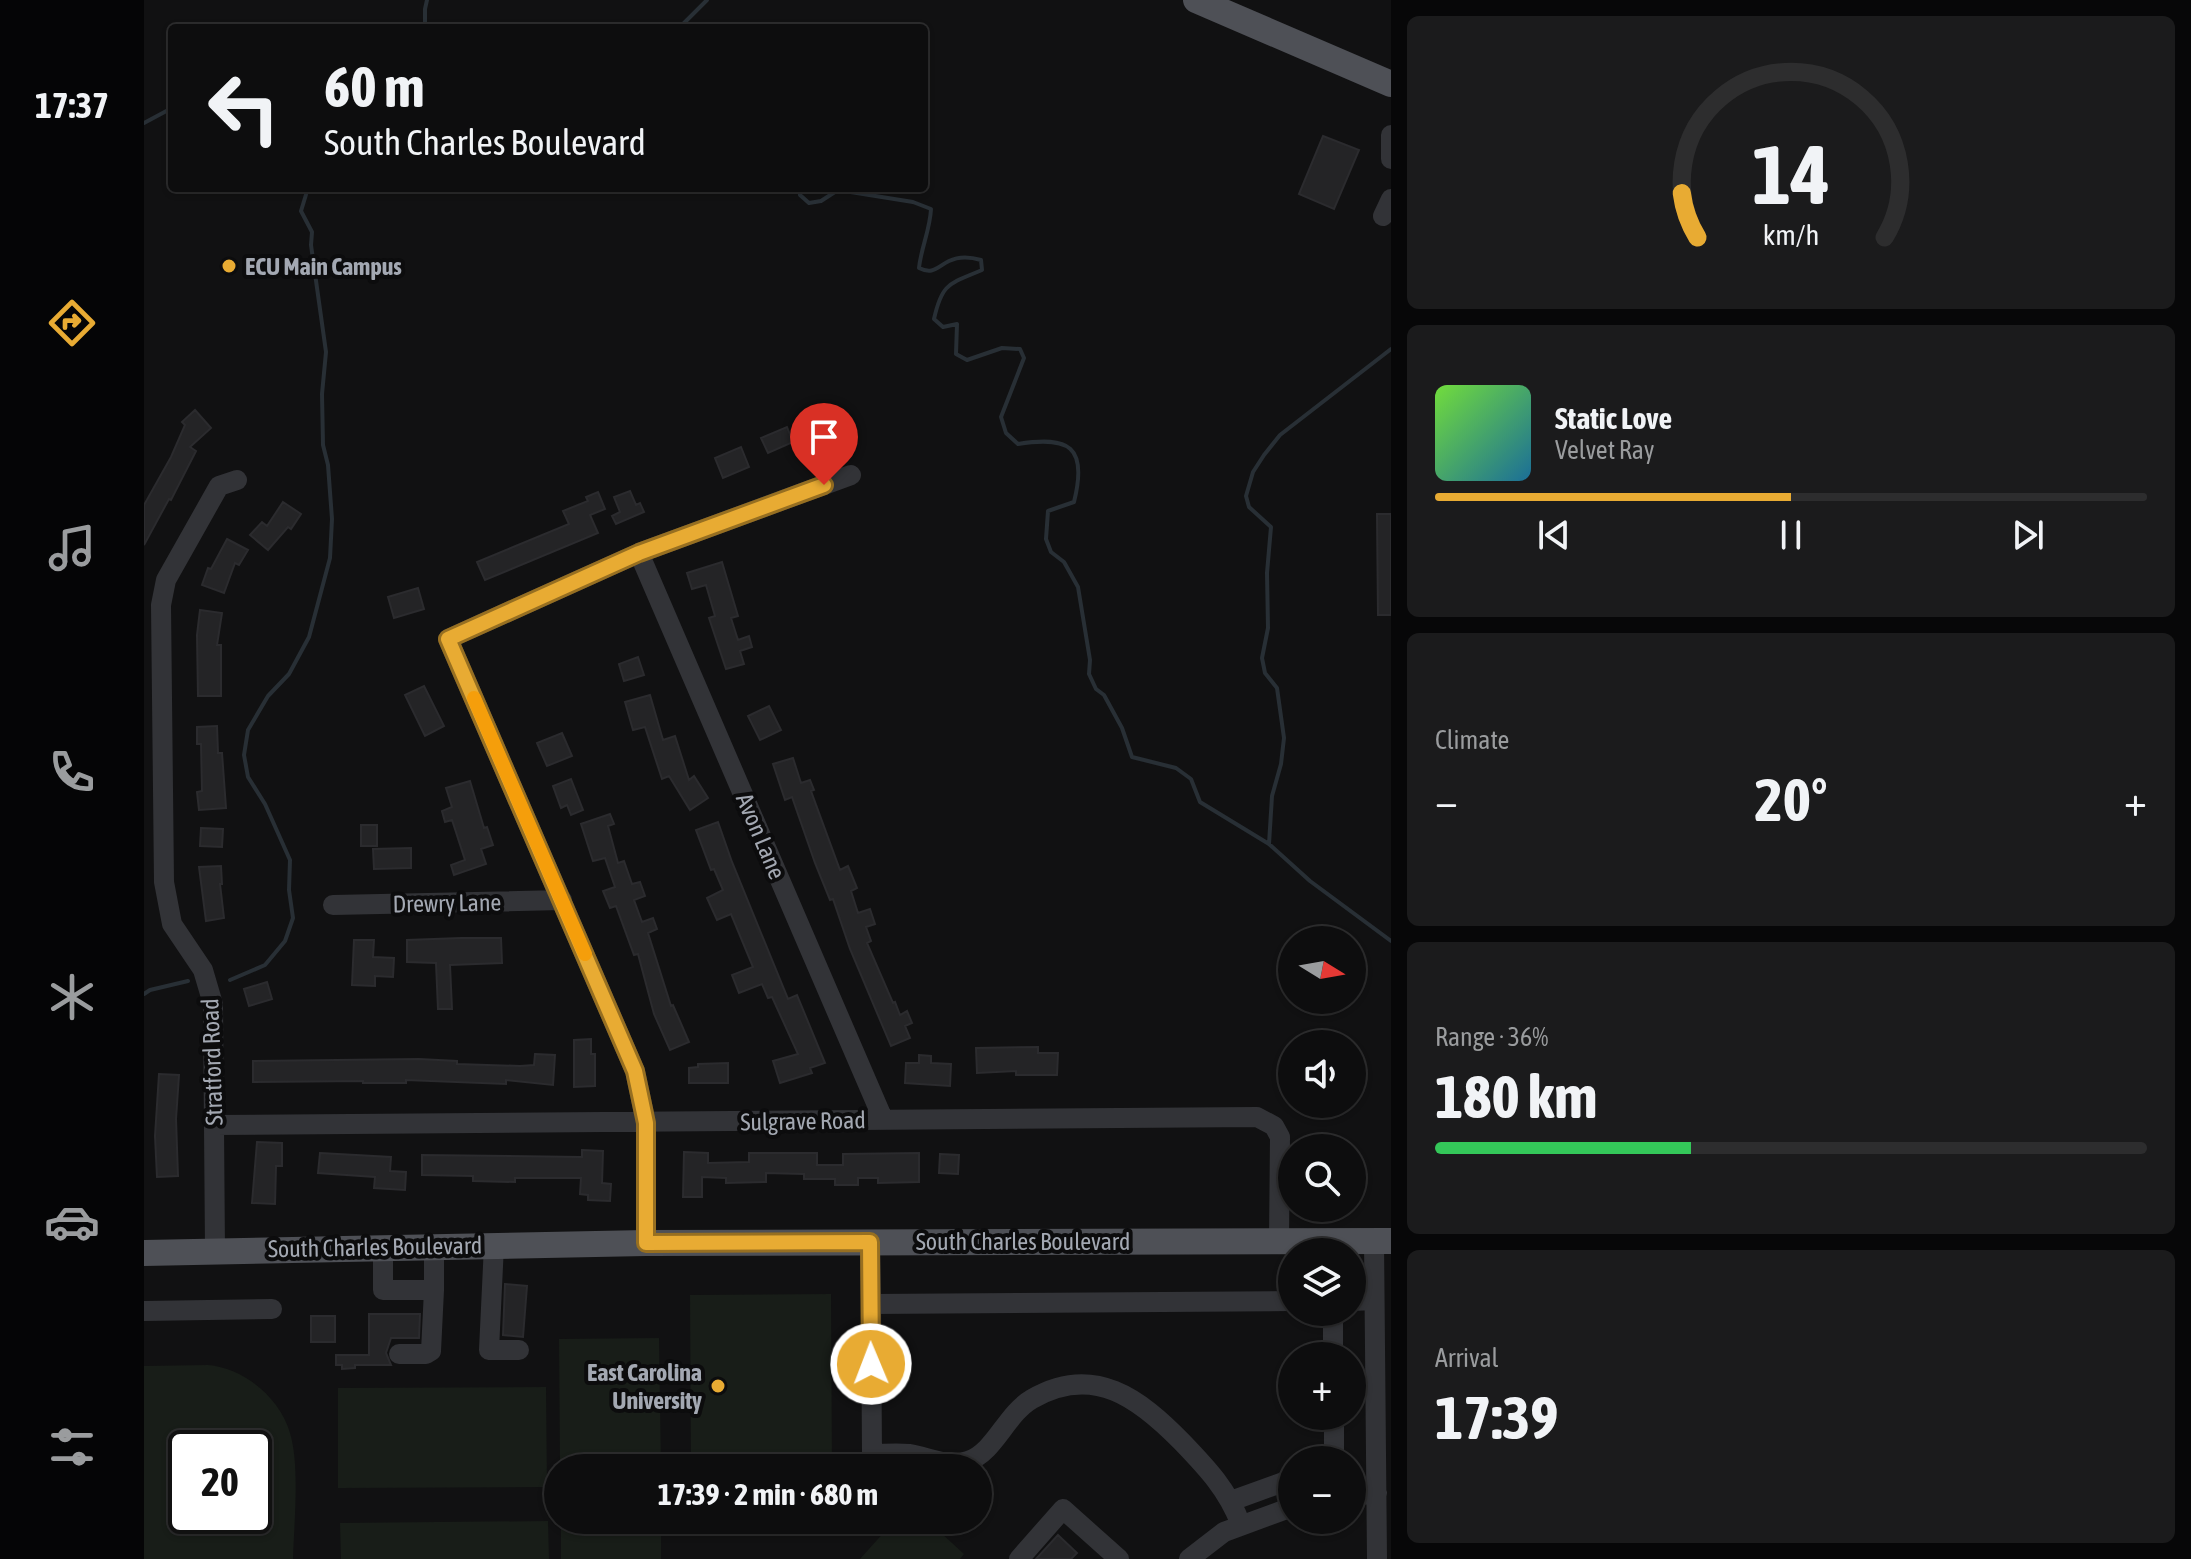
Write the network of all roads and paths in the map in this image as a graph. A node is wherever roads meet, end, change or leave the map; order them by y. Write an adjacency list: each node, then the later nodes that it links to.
1 (1196, 0): 2 (main road)
2 (1391, 84)
3 (1391, 135): 4 (street)
4 (1391, 159)
5 (851, 475): 7 (street)
6 (237, 480): 12 (street, Stratford Road)
7 (639, 553): 8 (street); 10 (street, Avon Lane)
8 (562, 900): 9 (street, Drewry Lane); 11 (street)
9 (333, 905)
10 (883, 1119): 11 (street, Sulgrave Road); 13 (street, Sulgrave Road)
11 (646, 1123): 12 (street, Sulgrave Road); 17 (street)
12 (214, 1125): 21 (street, Stratford Road)
13 (1279, 1238)
14 (1278, 1240): 16 (main road, South Charles Boulevard)
15 (1382, 1241): 25 (street)
16 (870, 1242): 17 (main road, South Charles Boulevard); 27 (street)
17 (646, 1243): 18 (main road, South Charles Boulevard)
18 (494, 1245): 20 (main road, South Charles Boulevard); 30 (street)
19 (383, 1247): 20 (main road, South Charles Boulevard); 21 (main road, South Charles Boulevard); 23 (street)
20 (434, 1247): 23 (street)
21 (215, 1250): 22 (main road, South Charles Boulevard)
22 (144, 1253)
23 (434, 1290): 31 (street)
24 (1366, 1300): 25 (street)
25 (1374, 1300): 33 (street)
26 (1278, 1301): 27 (street)
27 (871, 1304): 35 (street)
28 (272, 1309): 29 (street)
29 (144, 1311)
30 (519, 1350)
31 (399, 1354)
32 (1278, 1484): 35 (street)
33 (1377, 1493): 34 (street); 41 (street)
34 (1366, 1494)
35 (1231, 1501): 37 (street)
36 (1278, 1512): 37 (street)
37 (1241, 1525): 40 (street)
38 (1019, 1559): 39 (street)
39 (1119, 1559)
40 (1189, 1559)
41 (1377, 1559)

